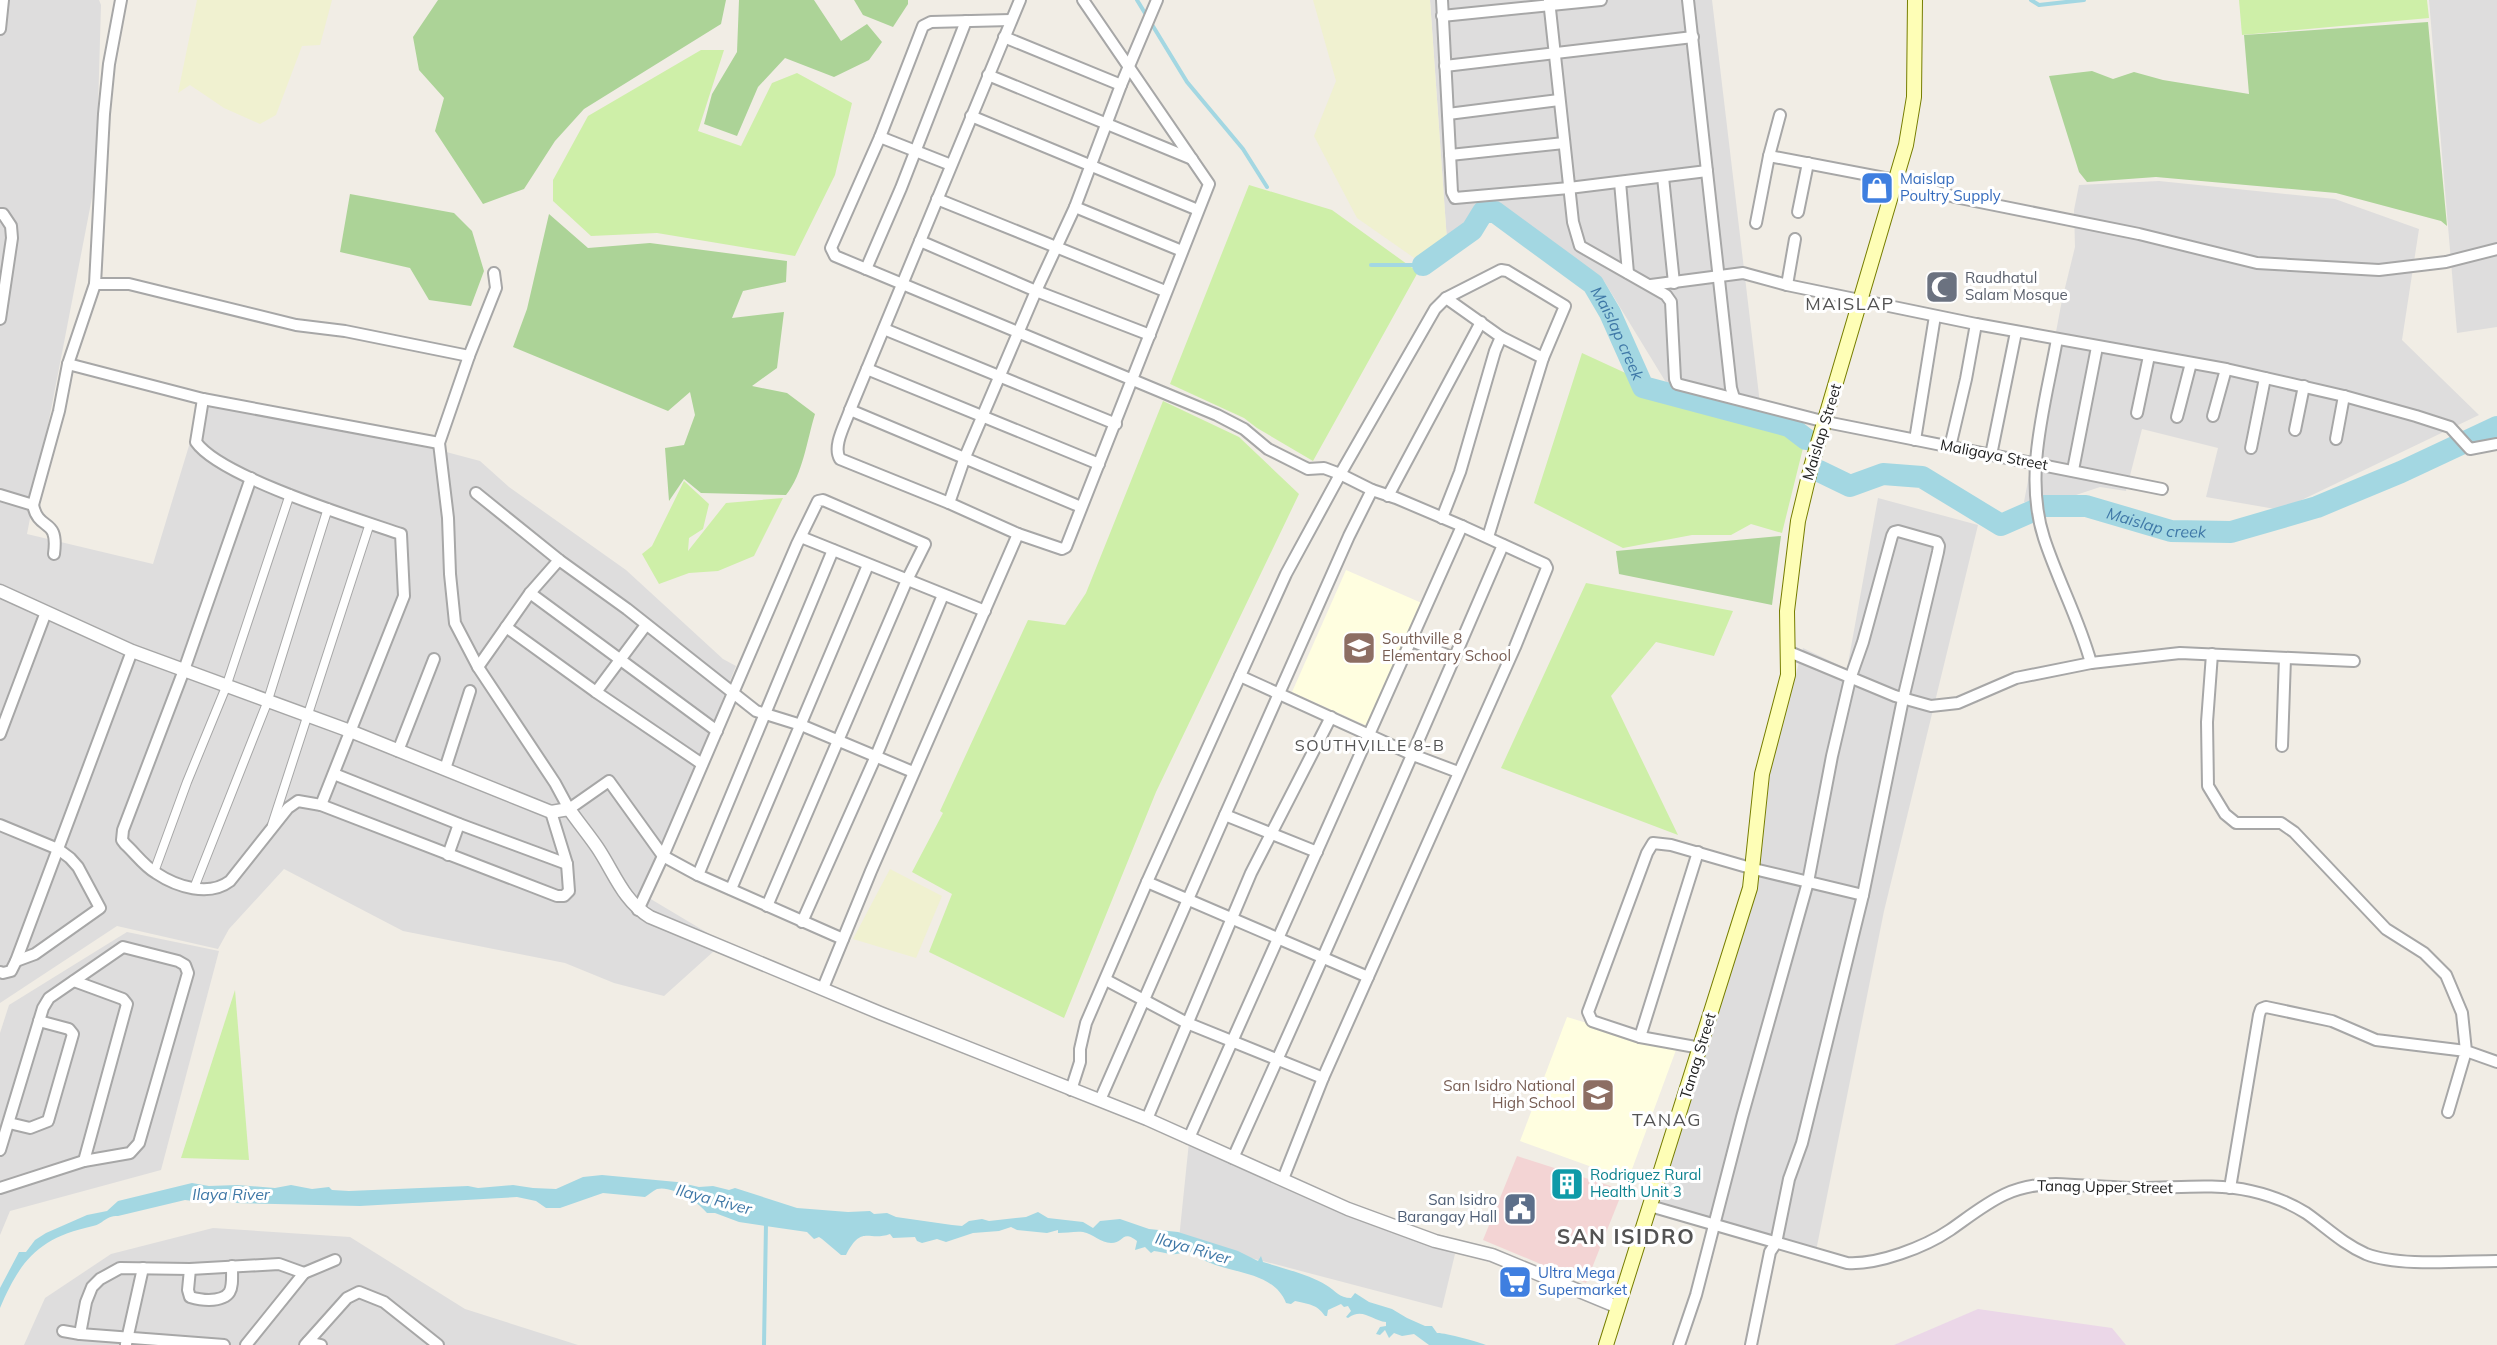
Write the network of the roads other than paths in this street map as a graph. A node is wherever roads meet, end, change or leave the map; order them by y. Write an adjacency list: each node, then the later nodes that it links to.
1 (3, 0): 14 (street)
2 (121, 0): 57 (street)
3 (1020, 0): 12 (street)
4 (1083, 0): 19 (street)
5 (1157, 0): 19 (street)
6 (1442, 0): 11 (street)
7 (1601, 0): 10 (street)
8 (1688, 0): 16 (street)
9 (1915, 0): 38 (main road, Maislap Street)
10 (1549, 3): 11 (street); 17 (street)
11 (1442, 16): 18 (street)
12 (1011, 20): 13 (street); 15 (street)
13 (966, 21): 27 (street); 29 (street)
14 (0, 29)
15 (1004, 36): 20 (street); 21 (street)
16 (1693, 37): 17 (street); 36 (street)
17 (1554, 54): 18 (street); 22 (street)
18 (1445, 66): 23 (street)
19 (1129, 68): 21 (street); 32 (street)
20 (988, 75): 25 (street); 26 (street)
21 (1121, 85): 26 (street)
22 (1559, 100): 23 (street); 28 (street)
23 (1448, 114): 30 (street)
24 (1780, 115): 31 (street)
25 (971, 116): 34 (street); 35 (street)
26 (1108, 123): 32 (street); 35 (street)
27 (880, 137): 29 (street); 52 (street)
28 (1564, 143): 30 (street); 40 (street)
29 (915, 151): 34 (street); 52 (street)
30 (1450, 155): 40 (street)
31 (1769, 156): 33 (street); 46 (street)
32 (1192, 159): 43 (street)
33 (1808, 163): 38 (street); 44 (street)
34 (951, 165): 41 (street)
35 (1092, 166): 42 (street); 43 (street)
36 (1707, 171): 37 (street); 55 (street)
37 (1663, 177): 39 (street); 56 (street)
38 (1895, 180): 50 (street); 64 (main road, Maislap Street)
39 (1620, 182): 40 (street); 54 (street)
40 (1569, 188): 54 (street)
41 (937, 199): 48 (street); 49 (street)
42 (1075, 207): 49 (street); 51 (street)
43 (1198, 210): 51 (street)
44 (1798, 212)
45 (0, 214): 66 (street)
46 (1756, 223)
47 (1795, 239): 60 (street)
48 (920, 241): 58 (street); 61 (street)
49 (1056, 249): 61 (street); 62 (street)
50 (2497, 249)
51 (1182, 252): 62 (street)
52 (866, 269): 58 (street)
53 (494, 273): 76 (street)
54 (1628, 273): 59 (street)
55 (1718, 276): 56 (street); 60 (street); 88 (street)
56 (1674, 283): 59 (street)
57 (95, 284): 76 (street); 80 (street)
58 (902, 285): 69 (street); 71 (street)
59 (1651, 285): 88 (street, Maligaya Street)
60 (1786, 285): 64 (street)
61 (1036, 291): 71 (street); 72 (street)
62 (1165, 291): 72 (street)
63 (1446, 298): 67 (street); 78 (street); 109 (street)
64 (1861, 300): 65 (street); 95 (main road, Maislap Street)
65 (1935, 316): 68 (street); 99 (street)
66 (0, 319)
67 (1480, 322): 73 (street); 116 (street)
68 (1976, 324): 70 (street); 102 (street)
69 (884, 329): 81 (street); 83 (street)
70 (2016, 332): 74 (street); 104 (street)
71 (1019, 333): 83 (street); 84 (street)
72 (1150, 335): 84 (street)
73 (1501, 337): 78 (street); 121 (street)
74 (2057, 339): 75 (street); 106 (street)
75 (2097, 347): 77 (street); 108 (street)
76 (469, 356): 100 (street)
77 (2149, 356): 79 (street); 91 (street)
78 (1543, 358): 126 (street)
79 (2191, 363): 82 (street); 93 (street)
80 (68, 364): 89 (street); 118 (street)
81 (867, 369): 90 (street); 94 (street)
82 (2226, 369): 85 (street); 92 (street)
83 (1001, 376): 94 (street); 96 (street)
84 (1131, 378): 96 (street); 109 (street)
85 (2265, 378): 86 (street); 103 (street)
86 (2304, 386): 87 (street); 97 (street)
87 (2344, 396): 98 (street); 101 (street)
88 (1734, 398): 95 (street, Maligaya Street)
89 (203, 399): 100 (street); 110 (street)
90 (850, 410): 105 (street); 117 (street)
91 (2137, 412)
92 (2213, 416)
93 (2177, 417)
94 (983, 418): 105 (street); 107 (street)
95 (1826, 422): 99 (street, Maligaya Street); 142 (main road, Maislap Street)
96 (1116, 424): 107 (street)
97 (2295, 430)
98 (2336, 439)
99 (1915, 440): 102 (street, Maligaya Street)
100 (439, 443): 150 (street)
101 (2497, 444)
102 (1950, 447): 104 (street, Maligaya Street)
103 (2251, 448)
104 (1991, 455): 106 (street, Maligaya Street)
105 (965, 457): 117 (street); 119 (street)
106 (2035, 462): 108 (street, Maligaya Street); 149 (street)
107 (1099, 464): 119 (street)
108 (2073, 470): 111 (street, Maligaya Street)
109 (1340, 474): 112 (street); 152 (street)
110 (251, 478): 114 (street); 151 (street)
111 (2162, 489)
112 (1372, 490): 116 (street); 158 (street)
113 (476, 493): 130 (street)
114 (290, 494): 120 (street); 154 (street)
115 (0, 495): 118 (street)
116 (1388, 496): 121 (street)
117 (949, 503): 124 (street)
118 (33, 505): 129 (street)
119 (1081, 507): 124 (street)
120 (328, 508): 122 (street); 160 (street)
121 (1442, 518): 123 (street)
122 (370, 523): 162 (street); 165 (street)
123 (1462, 525): 126 (street); 140 (street)
124 (1018, 534): 136 (street)
125 (801, 537): 128 (street); 132 (street); 157 (street)
126 (1488, 537): 127 (street)
127 (1503, 544): 144 (street); 177 (street)
128 (833, 550): 131 (street); 161 (street)
129 (54, 554)
130 (559, 560): 133 (street); 138 (street)
131 (868, 565): 132 (street); 164 (street)
132 (907, 580): 135 (street); 169 (street)
133 (530, 593): 139 (street); 147 (street)
134 (1, 595): 137 (street)
135 (943, 595): 136 (street); 173 (street)
136 (985, 611): 176 (street)
137 (46, 612): 141 (street); 167 (street)
138 (646, 625): 147 (street); 157 (street)
139 (506, 627): 150 (street); 156 (street)
140 (1412, 641): 144 (street); 168 (street)
141 (132, 651): 151 (street); 187 (street)
142 (1787, 651): 153 (street); 193 (main road, Maislap Street)
143 (2212, 654): 145 (street); 149 (street); 221 (street)
144 (1454, 658): 172 (street)
145 (2285, 658): 148 (street); 170 (street)
146 (434, 659): 171 (street)
147 (620, 659): 156 (street); 166 (street)
148 (2354, 661)
149 (2091, 663): 159 (street)
150 (478, 667): 180 (street)
151 (184, 670): 154 (street); 194 (street)
152 (1240, 676): 158 (street); 196 (street)
153 (1850, 679): 159 (street); 159 (street); 197 (street)
154 (226, 687): 160 (street); 194 (street)
155 (470, 692): 175 (street)
156 (596, 692): 174 (street)
157 (733, 693): 161 (street); 166 (street)
158 (1279, 694): 163 (street); 182 (street)
159 (1903, 699): 200 (street)
160 (267, 703): 162 (street); 198 (street)
161 (765, 714): 164 (street); 195 (street)
162 (308, 716): 165 (street); 185 (street)
163 (1331, 717): 168 (street); 186 (street)
164 (801, 725): 169 (street); 199 (street)
165 (350, 731): 171 (street); 178 (street)
166 (717, 731): 174 (street)
167 (0, 734)
168 (1370, 735): 172 (street); 188 (street)
169 (839, 740): 173 (street); 202 (street)
170 (2282, 746)
171 (398, 751): 175 (street)
172 (1413, 755): 177 (street); 208 (street)
173 (876, 756): 176 (street); 205 (street)
174 (702, 764): 191 (street)
175 (445, 769): 181 (street)
176 (913, 772): 207 (street)
177 (1458, 772): 211 (street)
178 (334, 774): 179 (street); 184 (street)
179 (321, 805): 185 (street); 190 (street)
180 (569, 809): 181 (street); 191 (street); 203 (street)
181 (551, 812): 192 (street)
182 (1225, 815): 186 (street); 201 (street)
183 (0, 825): 187 (street)
184 (459, 825): 190 (street); 192 (street)
185 (269, 832): 198 (street)
186 (1272, 833): 188 (street); 204 (street)
187 (58, 849): 209 (street); 209 (street)
188 (1317, 852): 206 (street)
189 (1698, 852): 193 (street); 218 (street); 218 (street)
190 (448, 855): 192 (street)
191 (663, 856): 195 (street); 203 (street)
192 (567, 864)
193 (1754, 869): 197 (street); 220 (main road, Tanag Street)
194 (154, 872): 198 (street)
195 (698, 875): 199 (street)
196 (1147, 882): 201 (street); 212 (street)
197 (1808, 882): 200 (street); 238 (street)
198 (194, 888)
199 (731, 889): 202 (street)
200 (1863, 895): 239 (street)
201 (1188, 900): 204 (street); 215 (street)
202 (767, 906): 205 (street)
203 (638, 910): 214 (street)
204 (1231, 918): 206 (street); 217 (street)
205 (802, 922): 207 (street)
206 (1277, 937): 208 (street); 219 (street)
207 (843, 939): 214 (street)
208 (1322, 956): 211 (street); 222 (street)
209 (16, 961): 210 (street)
210 (0, 972)
211 (1368, 977): 224 (street)
212 (1106, 980): 215 (street); 225 (street)
213 (74, 981): 216 (street); 233 (street); 233 (street)
214 (823, 988): 225 (street)
215 (1143, 1000): 217 (street); 226 (street)
216 (39, 1021): 229 (street); 229 (street)
217 (1187, 1023): 219 (street); 228 (street)
218 (1640, 1036): 220 (street)
219 (1233, 1041): 222 (street); 230 (street)
220 (1701, 1048): 237 (main road, Tanag Street)
221 (2466, 1051): 223 (street); 227 (street); 236 (street)
222 (1278, 1059): 224 (street); 232 (street)
223 (2497, 1062)
224 (1323, 1078): 234 (street)
225 (1071, 1090): 226 (street)
226 (1100, 1100): 228 (street)
227 (2448, 1112)
228 (1147, 1119): 230 (street)
229 (9, 1123): 231 (street)
230 (1189, 1138): 232 (street)
231 (0, 1150)
232 (1233, 1158): 234 (street)
233 (84, 1161): 235 (street)
234 (1283, 1179): 246 (street)
235 (0, 1188)
236 (2230, 1188): 239 (street, Tanag Upper Street); 241 (street, Tanag Upper Street)
237 (1650, 1206): 238 (street, Tanag Upper Street); 246 (main road, Tanag Street)
238 (1714, 1225): 239 (street, Tanag Upper Street); 256 (street)
239 (1776, 1243): 257 (street)
240 (335, 1260): 245 (street)
241 (2497, 1261)
242 (232, 1266): 244 (street); 244 (street); 245 (street)
243 (143, 1268): 244 (street); 248 (street); 249 (street)
244 (190, 1269)
245 (304, 1273): 252 (street)
246 (1618, 1307): 255 (main road, Tanag Street)
247 (63, 1331): 248 (street)
248 (80, 1334): 249 (street)
249 (127, 1342): 251 (street)
250 (306, 1343): 253 (street); 254 (street)
251 (224, 1345)
252 (246, 1345)
253 (321, 1345)
254 (438, 1345)
255 (1606, 1345)
256 (1678, 1345)
257 (1751, 1345)

